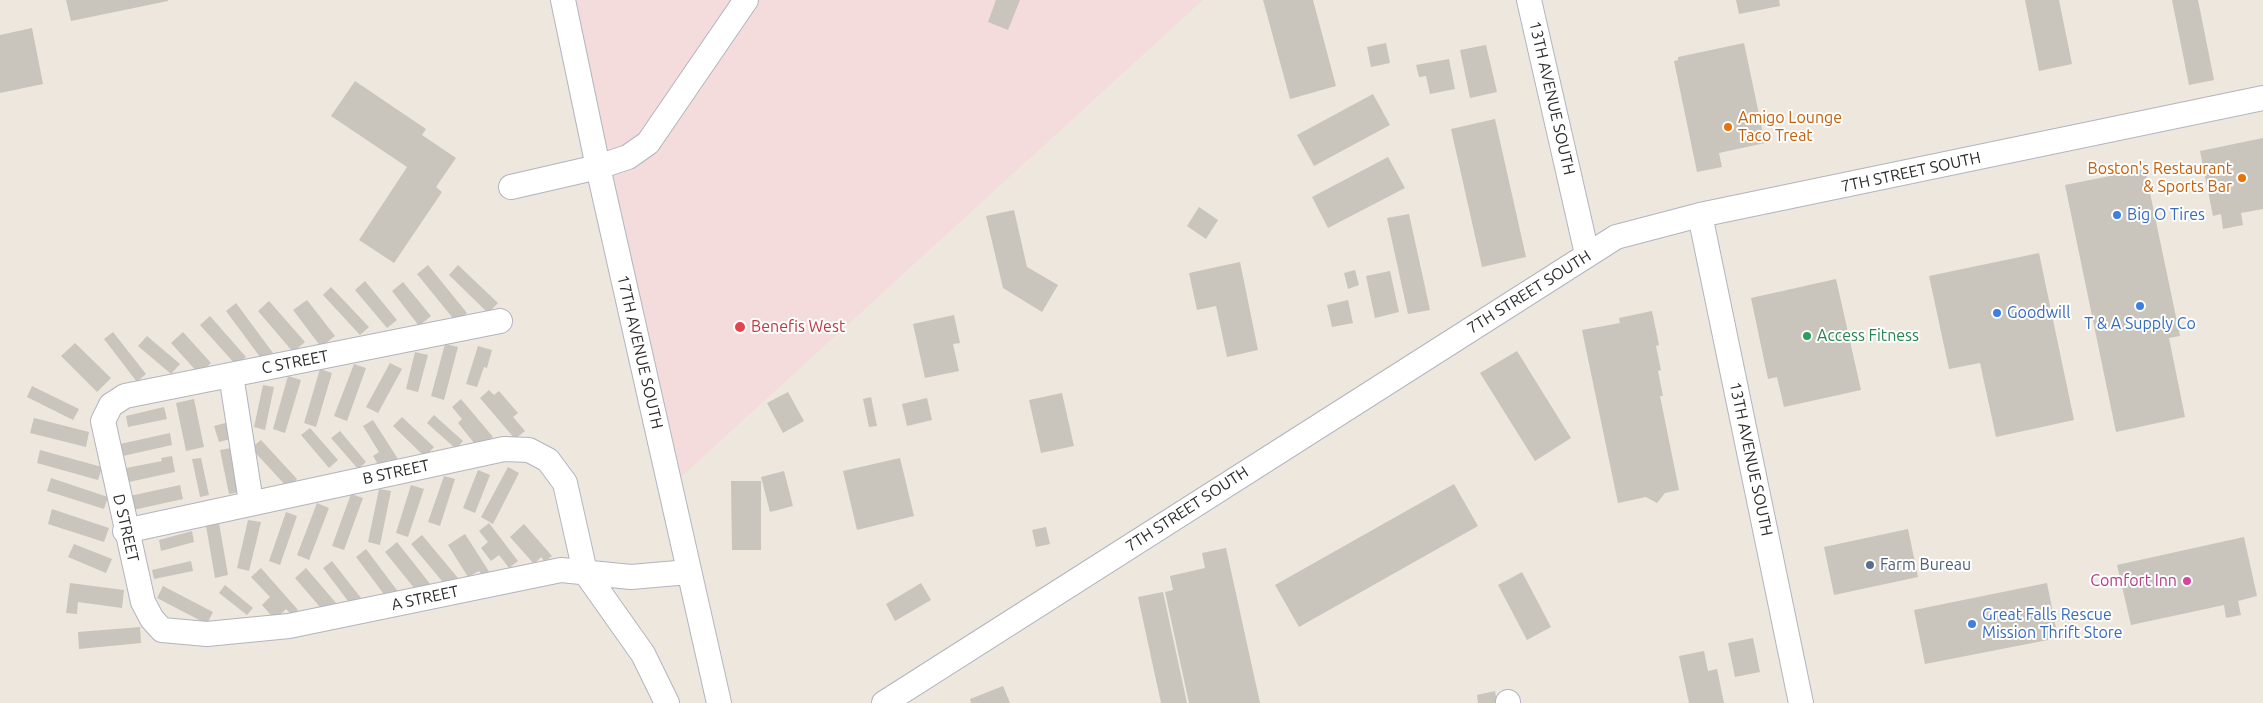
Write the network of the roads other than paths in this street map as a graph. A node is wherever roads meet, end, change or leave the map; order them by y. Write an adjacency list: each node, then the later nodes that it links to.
1 (563, 0): 5 (street, 17TH AVENUE SOUTH)
2 (746, 0): 5 (street)
3 (1530, 0): 8 (street, 13TH AVENUE SOUTH)
4 (2263, 98): 7 (street, 7TH STREET SOUTH)
5 (598, 167): 6 (street); 15 (street, 17TH AVENUE SOUTH)
6 (511, 187)
7 (1700, 215): 8 (street, 7TH STREET SOUTH); 20 (street, 13TH AVENUE SOUTH)
8 (1587, 254): 19 (street, 7TH STREET SOUTH)
9 (500, 321): 10 (street, C STREET)
10 (231, 374): 11 (street, C STREET); 12 (street)
11 (103, 422): 13 (street, D STREET)
12 (251, 502): 13 (street, B STREET); 14 (street, B STREET)
13 (125, 530): 16 (street, D STREET)
14 (585, 572): 15 (street, A STREET); 16 (street, A STREET); 17 (street)
15 (689, 572): 18 (street, 17TH AVENUE SOUTH)
16 (162, 630)
17 (667, 703)
18 (719, 703)
19 (884, 703)
20 (1801, 703)

